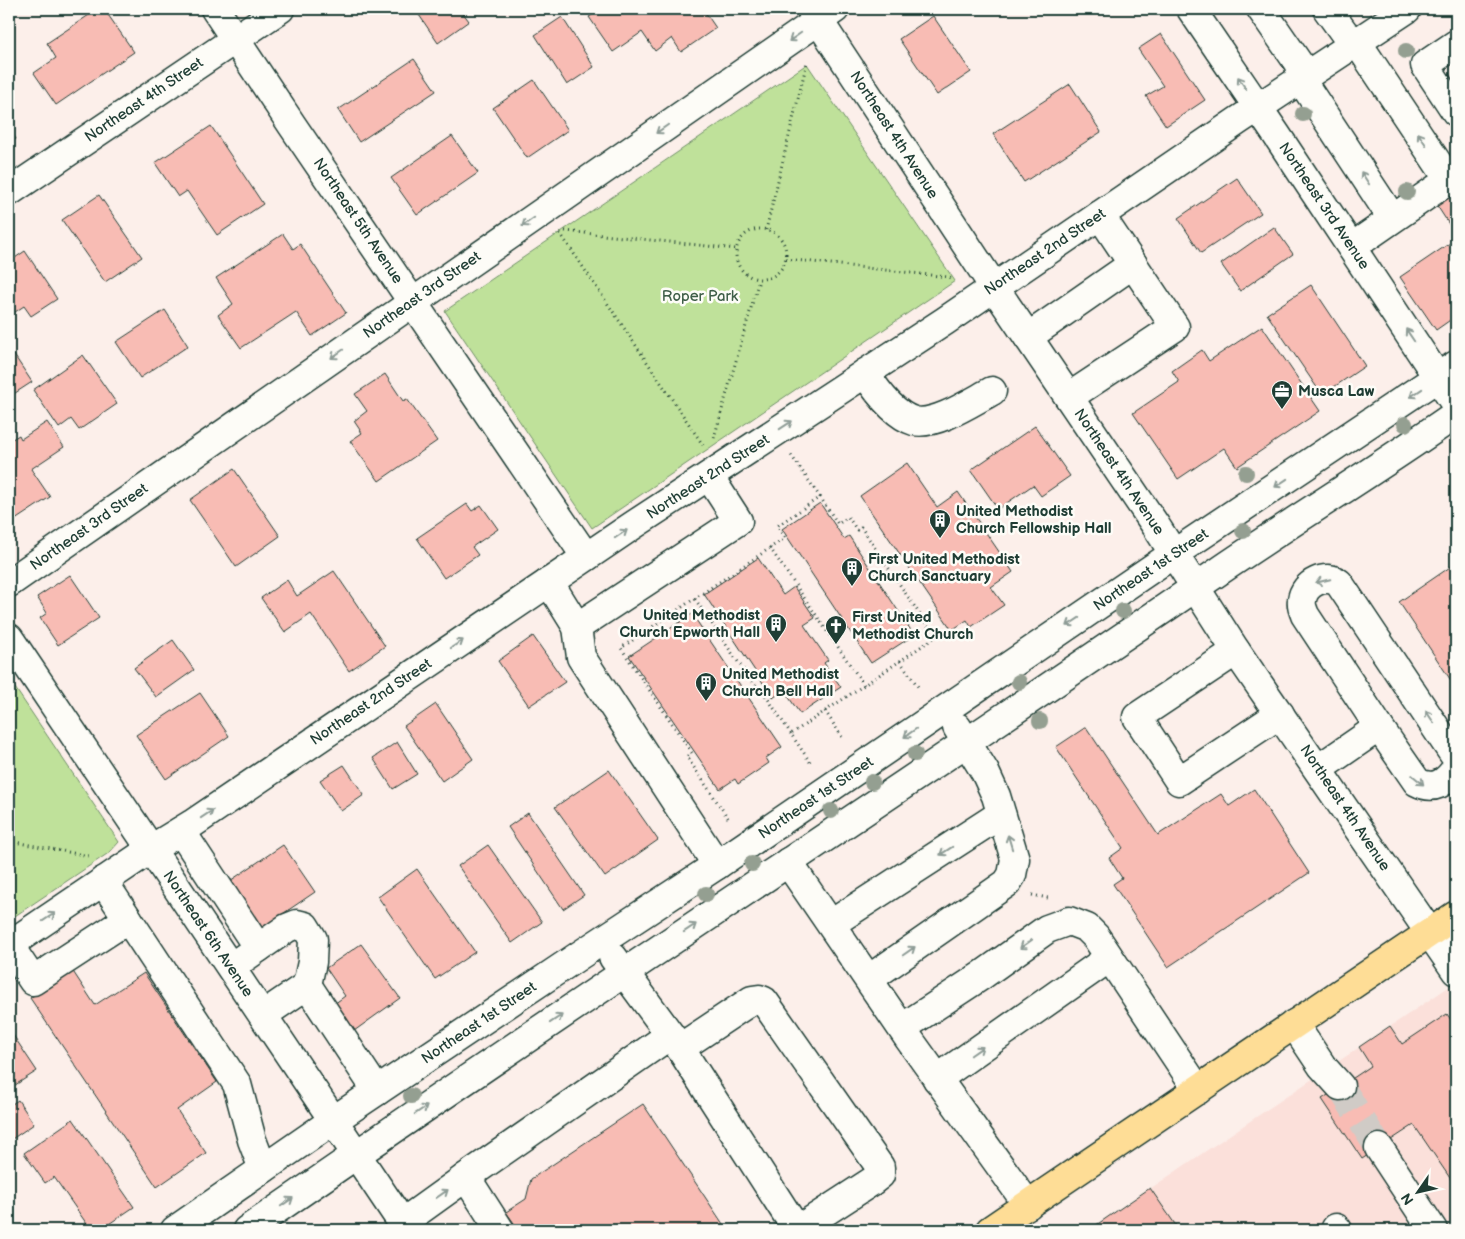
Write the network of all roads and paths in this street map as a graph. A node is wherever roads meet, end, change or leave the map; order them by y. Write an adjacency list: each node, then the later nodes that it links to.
1 (215, 9): 8 (street, Northeast 5th Avenue)
2 (280, 9): 8 (street, Northeast 4th Street)
3 (1191, 9): 13 (street, Northeast 3rd Avenue, one-way to 3)
4 (1261, 9): 12 (street)
5 (1327, 9): 9 (street)
6 (1407, 9): 9 (street, Northeast 2nd Street)
7 (821, 13): 25 (street, Northeast 4th Avenue); 26 (street, Northeast 3rd Street, one-way to 26)
8 (236, 39): 15 (street, Northeast 4th Street); 26 (street, Northeast 5th Avenue)
9 (1357, 42): 12 (street, Northeast 2nd Street); 17 (street, one-way to 9)
10 (1456, 44): 14 (street)
11 (809, 57): 18 (path)
12 (1301, 80): 13 (street, Northeast 2nd Street); 17 (street, one-way to 12)
13 (1258, 107): 16 (street, Northeast 2nd Street); 19 (street, Northeast 3rd Avenue)
14 (1456, 112)
15 (9, 192)
16 (1100, 215): 22 (street); 25 (street, Northeast 2nd Street)
17 (1392, 218): 19 (street)
18 (766, 230): 20 (path); 21 (path)
19 (1352, 247): 28 (street, Northeast 3rd Avenue, one-way to 19)
20 (736, 249): 23 (path); 35 (path)
21 (786, 259): 23 (path); 24 (path)
22 (1133, 264): 27 (street); 31 (street)
23 (759, 280): 34 (path)
24 (958, 282)
25 (994, 287): 27 (street, Northeast 4th Avenue); 29 (street, Northeast 2nd Street)
26 (413, 302): 41 (street, Northeast 5th Avenue); 43 (street, Northeast 3rd Street, one-way to 43)
27 (1028, 336): 31 (street, Northeast 4th Avenue)
28 (1447, 371): 32 (street, Northeast 3rd Avenue); 40 (street, Northeast 1st Street, one-way to 40)
29 (865, 373): 30 (street); 37 (street, Northeast 2nd Street, one-way to 29)
30 (992, 391)
31 (1069, 397): 40 (street, Northeast 4th Avenue)
32 (1456, 405)
33 (1456, 414): 44 (street)
34 (712, 445)
35 (704, 446)
36 (790, 454): 38 (path)
37 (709, 476): 41 (street, Northeast 2nd Street, one-way to 37); 46 (street)
38 (820, 497): 39 (path); 49 (path)
39 (770, 548): 45 (path); 50 (path)
40 (1174, 554): 44 (street, Northeast 4th Avenue); 52 (street, Northeast 1st Street, one-way to 52)
41 (586, 557): 42 (street, Northeast 2nd Street)
42 (549, 582): 46 (street); 65 (street, Northeast 2nd Street, one-way to 42)
43 (9, 583)
44 (1196, 588): 48 (street, Northeast 4th Avenue); 58 (street)
45 (694, 599): 56 (path); 64 (path)
46 (577, 627): 70 (street)
47 (9, 638): 67 (street, Northeast 6th Avenue)
48 (1236, 651): 54 (street, Northeast 4th Avenue); 54 (street)
49 (900, 660): 50 (path); 51 (path)
50 (864, 685): 53 (path)
51 (919, 688)
52 (946, 709): 58 (street); 70 (street, Northeast 1st Street, one-way to 70)
53 (825, 712): 56 (path); 57 (path)
54 (1280, 714): 62 (street, Northeast 4th Avenue)
55 (1379, 727): 59 (street, one-way to 55); 61 (street, one-way to 61); 62 (street)
56 (791, 734): 60 (path)
57 (844, 740)
58 (967, 741): 63 (street); 69 (street)
59 (1456, 758)
60 (810, 762)
61 (1456, 768)
62 (1318, 769): 75 (street, Northeast 4th Avenue)
63 (1001, 814): 74 (street, one-way to 74); 83 (street, one-way to 63)
64 (728, 818)
65 (181, 831): 67 (street, Northeast 2nd Street); 78 (street)
66 (9, 840): 68 (path)
67 (151, 849): 71 (street, Northeast 2nd Street); 80 (street, Northeast 6th Avenue)
68 (92, 856)
69 (788, 862): 74 (street); 82 (street, one-way to 69)
70 (716, 865): 76 (street, Northeast 1st Street)
71 (103, 881): 73 (street); 77 (street, Northeast 2nd Street, one-way to 71)
72 (1456, 915): 75 (main road)
73 (128, 919): 77 (street); 96 (street)
74 (831, 924): 83 (street)
75 (1431, 932): 81 (street, Northeast 4th Avenue); 86 (main road)
76 (602, 942): 82 (street); 92 (street, Northeast 1st Street)
77 (9, 945)
78 (258, 948): 80 (street); 84 (street)
79 (1109, 958): 87 (street, one-way to 87); 89 (street, one-way to 79); 91 (street)
80 (231, 967): 85 (street, Northeast 6th Avenue)
81 (1456, 971)
82 (624, 973): 88 (street); 95 (street, one-way to 82)
83 (869, 979): 87 (street)
84 (307, 985): 85 (street); 92 (street)
85 (263, 1015): 93 (street, Northeast 6th Avenue)
86 (1294, 1024): 90 (street); 91 (main road)
87 (902, 1028): 89 (street)
88 (675, 1042): 97 (street); 103 (street); 103 (street)
89 (937, 1079): 98 (street)
90 (1340, 1086)
91 (1198, 1090): 98 (main road)
92 (377, 1091): 93 (street, Northeast 1st Street)
93 (334, 1120): 95 (street, Northeast 6th Avenue); 96 (street, Northeast 1st Street)
94 (1379, 1148): 105 (street)
95 (357, 1154): 99 (street, Northeast 6th Avenue); 101 (street, one-way to 95)
96 (263, 1169): 100 (street, Northeast 1st Street)
97 (466, 1177): 99 (street, one-way to 97); 102 (street)
98 (1028, 1205): 104 (main road)
99 (405, 1226)
100 (175, 1230)
101 (247, 1230)
102 (500, 1230)
103 (797, 1230)
104 (990, 1230)
105 (1433, 1230)

